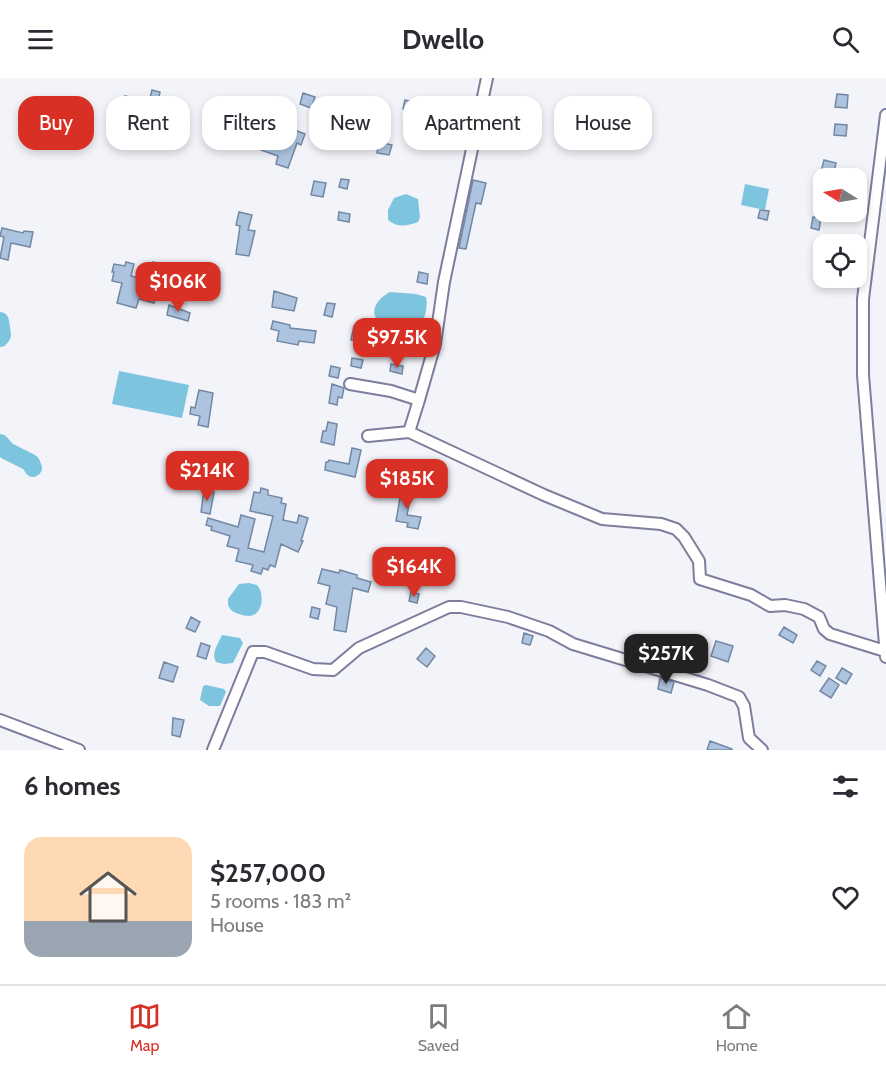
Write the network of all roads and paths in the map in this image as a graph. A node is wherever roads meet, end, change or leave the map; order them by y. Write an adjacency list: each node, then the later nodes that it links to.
1 (487, 78): 4 (street)
2 (886, 115): 7 (street)
3 (350, 384): 4 (street)
4 (419, 400): 5 (street)
5 (409, 432): 6 (street); 7 (street)
6 (369, 436)
7 (885, 651): 8 (street)
8 (886, 658)
9 (0, 720): 10 (street)
10 (79, 750)
11 (213, 750): 12 (street)
12 (762, 750)

